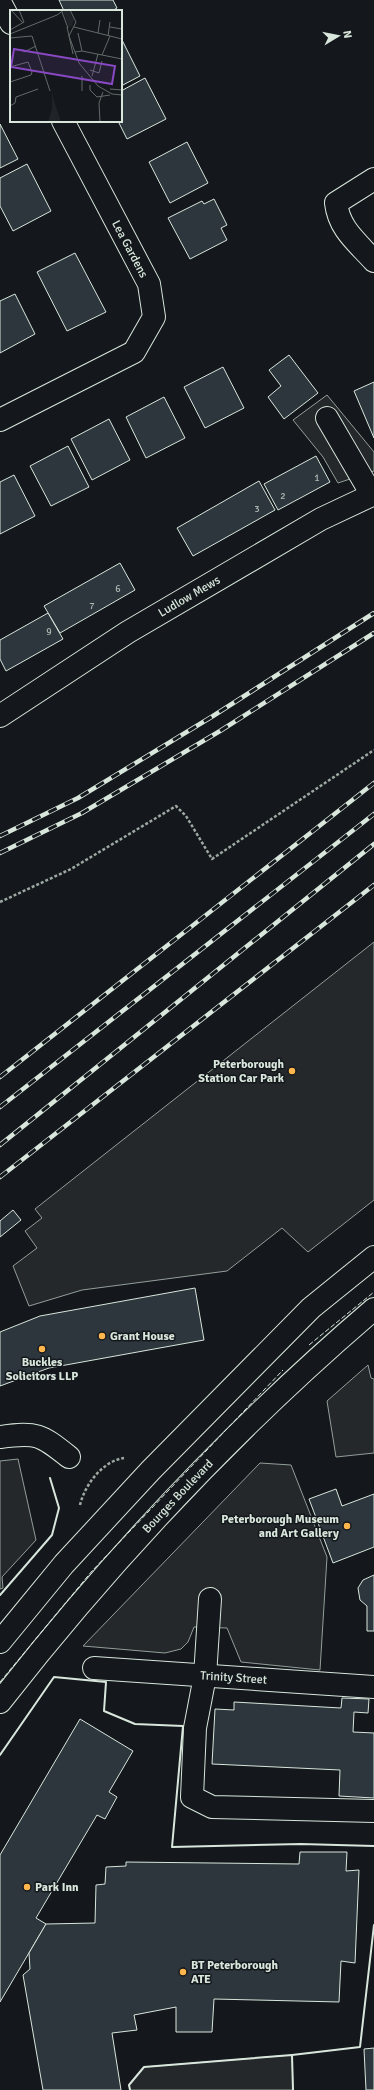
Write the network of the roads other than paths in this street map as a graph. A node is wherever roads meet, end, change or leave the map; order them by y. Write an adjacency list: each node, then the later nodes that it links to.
1 (0, 2): 2 (street)
2 (10, 21)
3 (64, 122): 7 (street, Lea Gardens)
4 (374, 179): 5 (street)
5 (374, 262)
6 (327, 418): 8 (street)
7 (0, 420)
8 (373, 495): 9 (street, Ludlow Mews)
9 (6, 712)
10 (374, 1257): 15 (street)
11 (374, 1309): 19 (street, Bourges Boulevard)
12 (0, 1437): 13 (street)
13 (69, 1457)
14 (210, 1599): 17 (street)
15 (0, 1642)
16 (94, 1668): 17 (street, Trinity Street)
17 (205, 1676): 18 (street, Trinity Street); 20 (street)
18 (374, 1687)
19 (0, 1702)
20 (374, 1811)

